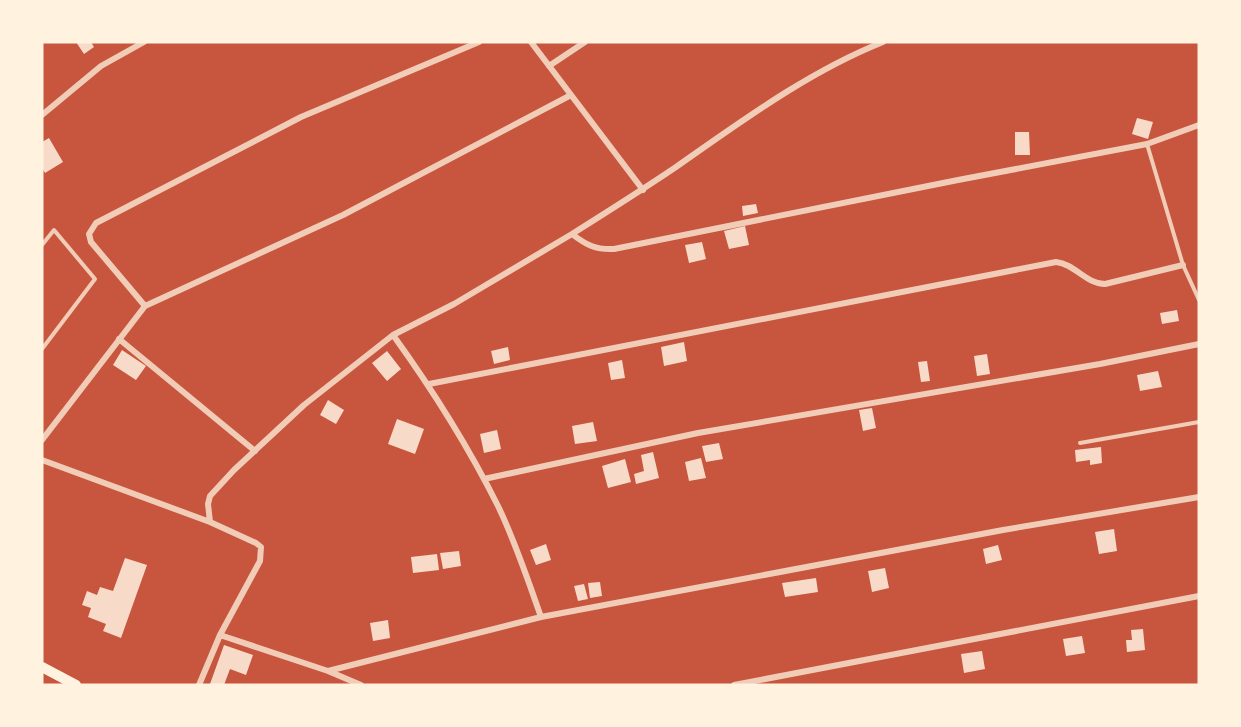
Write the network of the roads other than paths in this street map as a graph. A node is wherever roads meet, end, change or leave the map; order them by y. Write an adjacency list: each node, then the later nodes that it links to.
1 (144, 42): 8 (street)
2 (479, 42): 16 (street)
3 (531, 42): 6 (street)
4 (585, 42): 6 (street)
5 (883, 42): 11 (street)
6 (549, 66): 7 (street)
7 (571, 95): 11 (street); 16 (street)
8 (42, 115)
9 (1199, 125): 10 (street)
10 (1147, 144): 12 (street); 14 (lane)
11 (643, 190): 12 (street)
12 (572, 234): 17 (street)
13 (42, 244): 20 (lane)
14 (1183, 266): 15 (lane); 21 (street)
15 (1199, 300)
16 (146, 306): 18 (street)
17 (393, 335): 21 (street); 25 (street)
18 (119, 339): 23 (street); 25 (street)
19 (1199, 344): 27 (street)
20 (42, 349)
21 (429, 384): 27 (street)
22 (1199, 422): 24 (lane)
23 (42, 440)
24 (1080, 443)
25 (255, 451): 29 (street)
26 (42, 460): 29 (street)
27 (484, 479): 31 (street)
28 (1199, 497): 31 (street)
29 (210, 522): 32 (street)
30 (1199, 596): 38 (street)
31 (541, 617): 34 (street)
32 (220, 635): 34 (street); 36 (street)
33 (42, 667): 35 (main road)
34 (327, 671): 37 (street)
35 (73, 684)
36 (199, 685)
37 (361, 685)
38 (734, 685)

